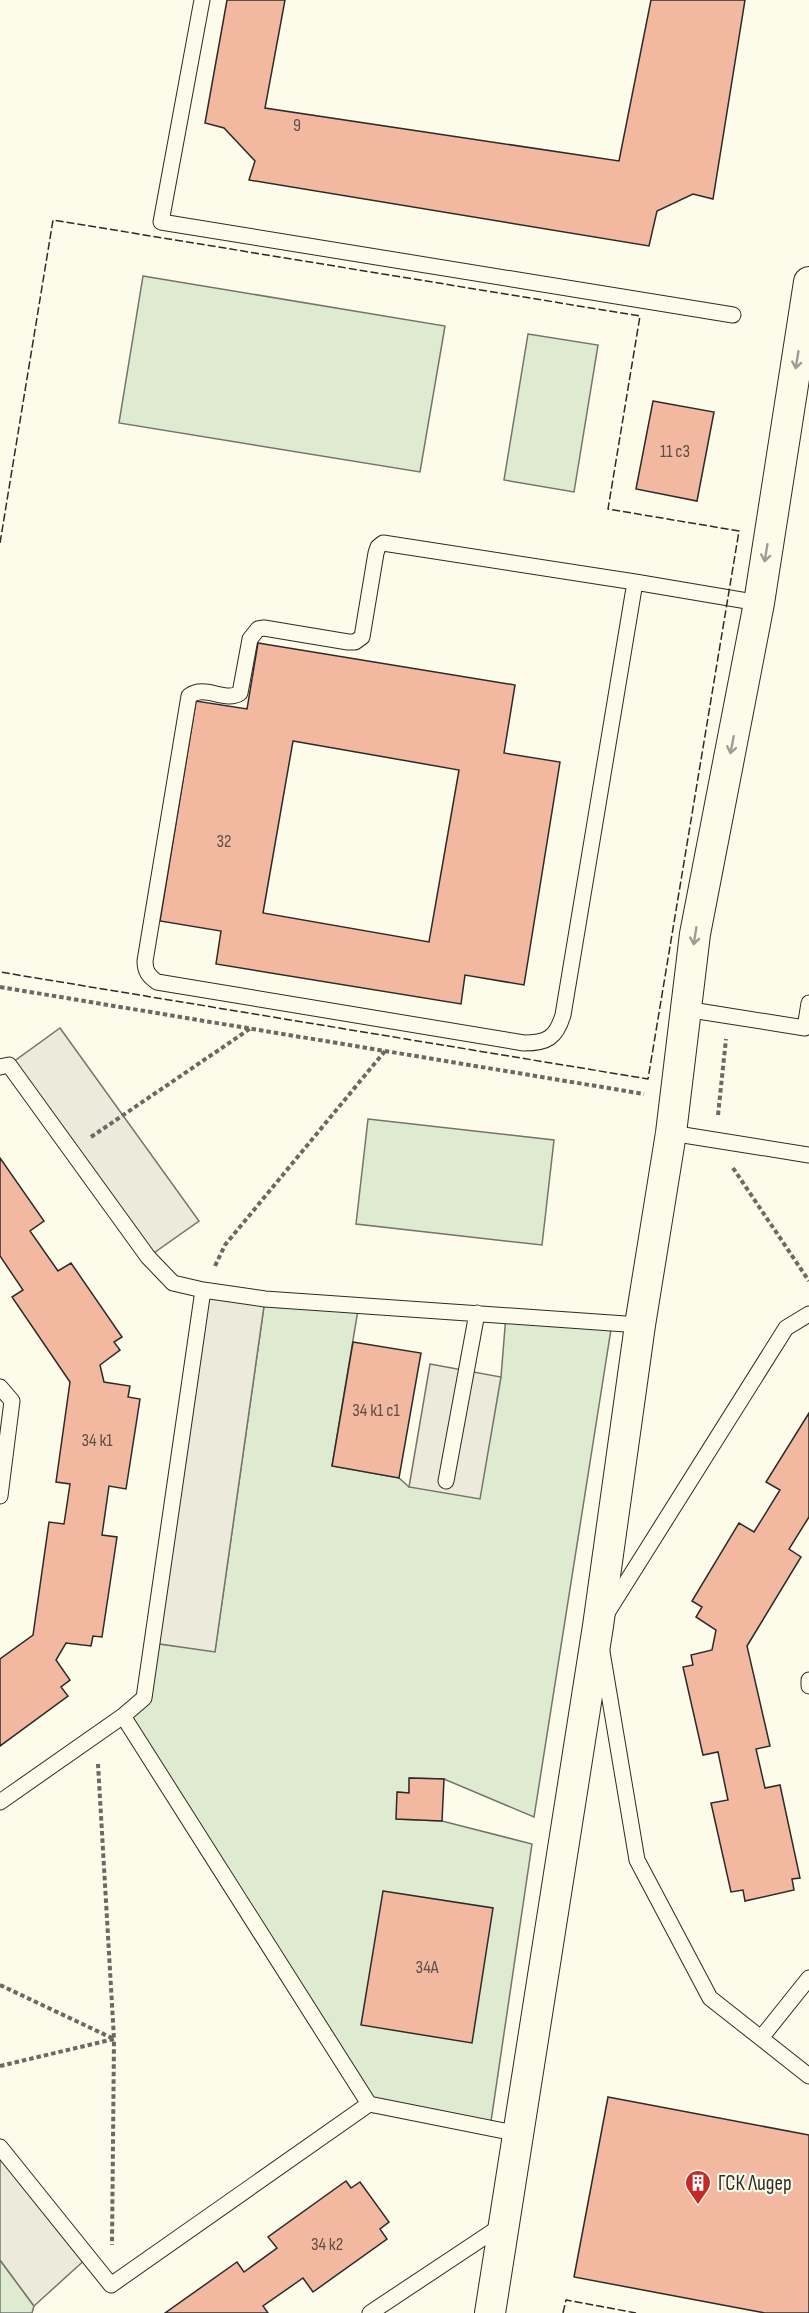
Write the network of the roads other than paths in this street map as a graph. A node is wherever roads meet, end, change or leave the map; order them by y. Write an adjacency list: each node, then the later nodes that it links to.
1 (202, 0): 3 (lane)
2 (809, 282): 5 (street, one-way to 5)
3 (733, 315)
4 (634, 582): 4 (lane); 5 (lane)
5 (759, 603): 7 (street, one-way to 7)
6 (809, 1004): 7 (lane)
7 (685, 1009): 9 (street)
8 (0, 1067): 11 (lane)
9 (671, 1128): 10 (lane); 14 (street)
10 (809, 1155)
11 (203, 1290): 12 (lane); 21 (lane)
12 (477, 1313): 14 (lane); 16 (lane)
13 (809, 1314): 18 (lane)
14 (640, 1325): 18 (street)
15 (0, 1387): 17 (lane)
16 (447, 1481)
17 (0, 1496)
18 (598, 1626): 24 (lane); 27 (street)
19 (809, 1680): 20 (lane)
20 (809, 1686)
21 (123, 1716): 22 (lane); 26 (lane)
22 (0, 1802)
23 (809, 1978): 24 (lane)
24 (761, 2038): 25 (lane)
25 (809, 2076)
26 (369, 2104): 27 (lane); 28 (lane)
27 (519, 2134): 29 (street)
28 (0, 2147)
29 (504, 2224): 30 (lane); 31 (street)
30 (370, 2313)
31 (490, 2313)

